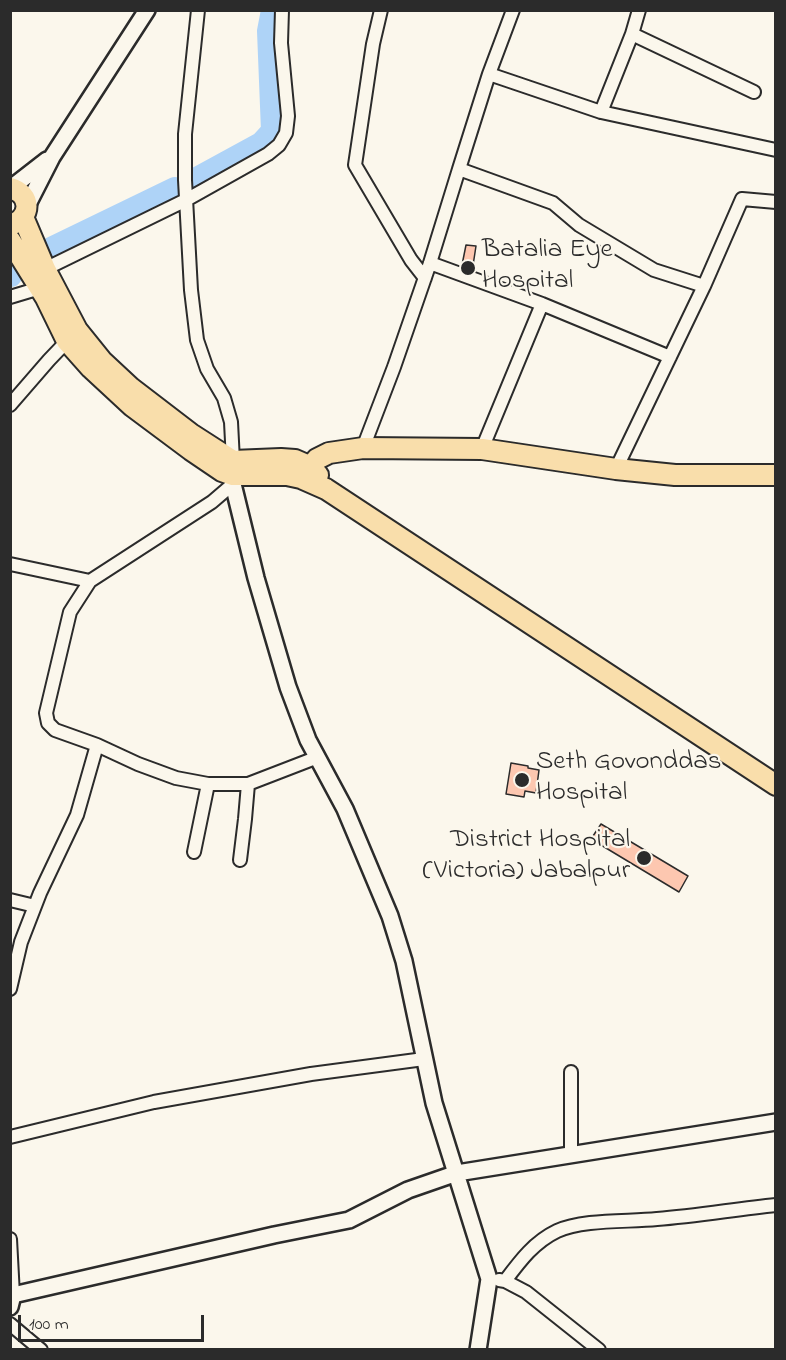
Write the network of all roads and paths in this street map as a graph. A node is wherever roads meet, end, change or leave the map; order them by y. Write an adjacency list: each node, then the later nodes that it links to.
1 (147, 10): 12 (street)
2 (198, 10): 15 (street)
3 (282, 10): 15 (street)
4 (381, 10): 21 (street)
5 (513, 10): 8 (street)
6 (639, 10): 7 (street)
7 (632, 34): 9 (street); 10 (street)
8 (489, 74): 10 (street); 13 (street)
9 (754, 92)
10 (601, 112): 11 (street)
11 (776, 150)
12 (52, 157): 14 (street); 17 (street)
13 (459, 169): 19 (street); 22 (street)
14 (11, 188): 17 (main road)
15 (186, 200): 20 (street); 32 (street)
16 (776, 202): 22 (street)
17 (20, 216): 20 (main road)
18 (10, 240): 20 (main road)
19 (430, 263): 21 (street); 24 (street)
20 (42, 278): 23 (street); 25 (main road)
21 (425, 278): 28 (street)
22 (704, 286): 26 (street)
23 (10, 297)
24 (542, 304): 26 (street); 29 (street)
25 (72, 335): 27 (street); 32 (main road)
26 (670, 357): 30 (street)
27 (10, 405)
28 (363, 448): 29 (main road); 31 (main road)
29 (482, 449): 30 (main road)
30 (616, 469): 33 (main road)
31 (306, 472): 32 (main road); 40 (main road)
32 (233, 473): 35 (street); 37 (street)
33 (776, 475)
34 (10, 564): 35 (street)
35 (90, 581): 36 (street)
36 (98, 745): 38 (street); 44 (street)
37 (318, 757): 39 (street); 47 (street)
38 (208, 783): 39 (street); 41 (street)
39 (249, 784): 42 (street)
40 (776, 785)
41 (194, 852)
42 (240, 860)
43 (10, 900): 44 (street)
44 (35, 906): 45 (street)
45 (16, 941): 46 (street)
46 (10, 990)
47 (424, 1059): 50 (street); 52 (street)
48 (571, 1072): 51 (street)
49 (776, 1122): 51 (street)
50 (10, 1137)
51 (571, 1155): 52 (street)
52 (457, 1173): 55 (street); 57 (street)
53 (776, 1205): 56 (street)
54 (10, 1239): 57 (street)
55 (489, 1279): 56 (street); 60 (street)
56 (505, 1281): 61 (street)
57 (11, 1299)
58 (10, 1324): 59 (street)
59 (41, 1350)
60 (478, 1350)
61 (599, 1350)

